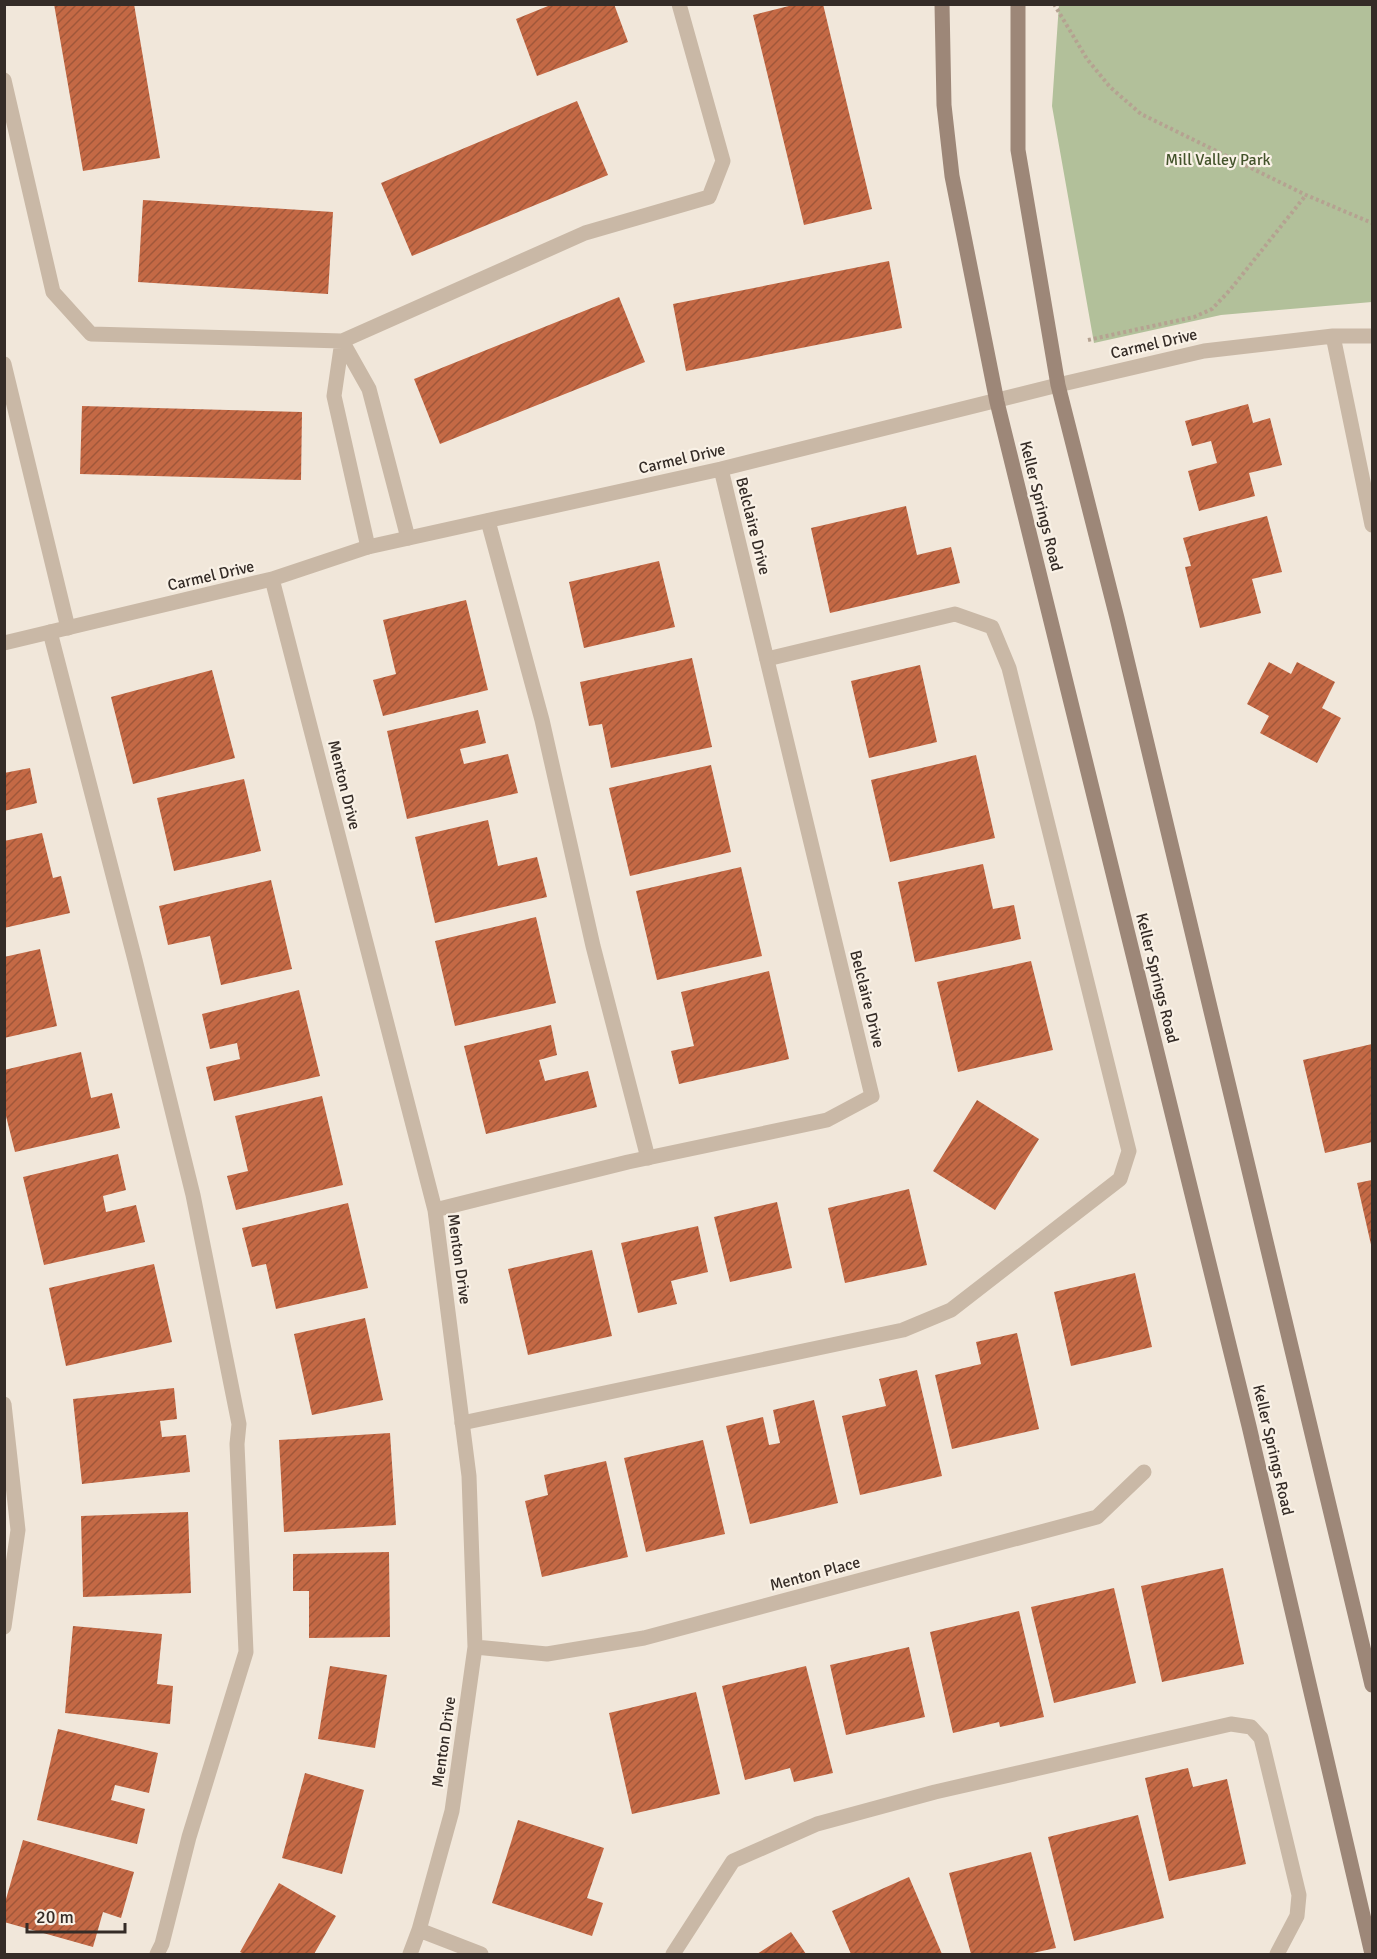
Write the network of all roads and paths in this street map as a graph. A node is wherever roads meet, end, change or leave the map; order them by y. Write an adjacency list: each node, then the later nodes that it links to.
1 (679, 4): 11 (street)
2 (942, 4): 14 (main road, Keller Springs Road)
3 (1018, 4): 13 (main road)
4 (1054, 4): 6 (path)
5 (4, 80): 11 (street)
6 (1306, 195): 7 (path); 10 (path)
7 (1372, 223)
8 (1333, 336): 9 (street, Carmel Drive); 13 (street, Carmel Drive); 17 (street)
9 (1372, 336)
10 (1088, 340)
11 (342, 341): 18 (street); 19 (street)
12 (4, 364): 21 (street)
13 (1058, 385): 14 (street, Carmel Drive); 32 (main road)
14 (997, 402): 15 (street, Carmel Drive); 39 (main road, Keller Springs Road)
15 (721, 469): 16 (street, Carmel Drive); 24 (street, Belclaire Drive)
16 (488, 521): 18 (street, Carmel Drive); 25 (street)
17 (1372, 525)
18 (408, 538): 19 (street, Carmel Drive)
19 (368, 547): 20 (street, Carmel Drive)
20 (272, 579): 21 (street, Carmel Drive); 26 (street, Menton Drive)
21 (68, 628): 22 (street, Carmel Drive)
22 (50, 632): 23 (street, Carmel Drive); 34 (street)
23 (4, 643)
24 (767, 659): 25 (street, Belclaire Drive); 28 (street)
25 (648, 1158): 26 (street, Belclaire Drive)
26 (435, 1210): 28 (street, Menton Drive)
27 (4, 1404): 30 (street)
28 (462, 1423): 31 (street, Menton Drive)
29 (1144, 1472): 31 (street, Menton Place)
30 (4, 1627)
31 (475, 1647): 33 (street, Menton Drive)
32 (1372, 1685)
33 (418, 1930): 35 (street, Menton Drive); 36 (street)
34 (157, 1954)
35 (410, 1954)
36 (481, 1954)
37 (673, 1954): 38 (street)
38 (1277, 1954)
39 (1372, 1954)

